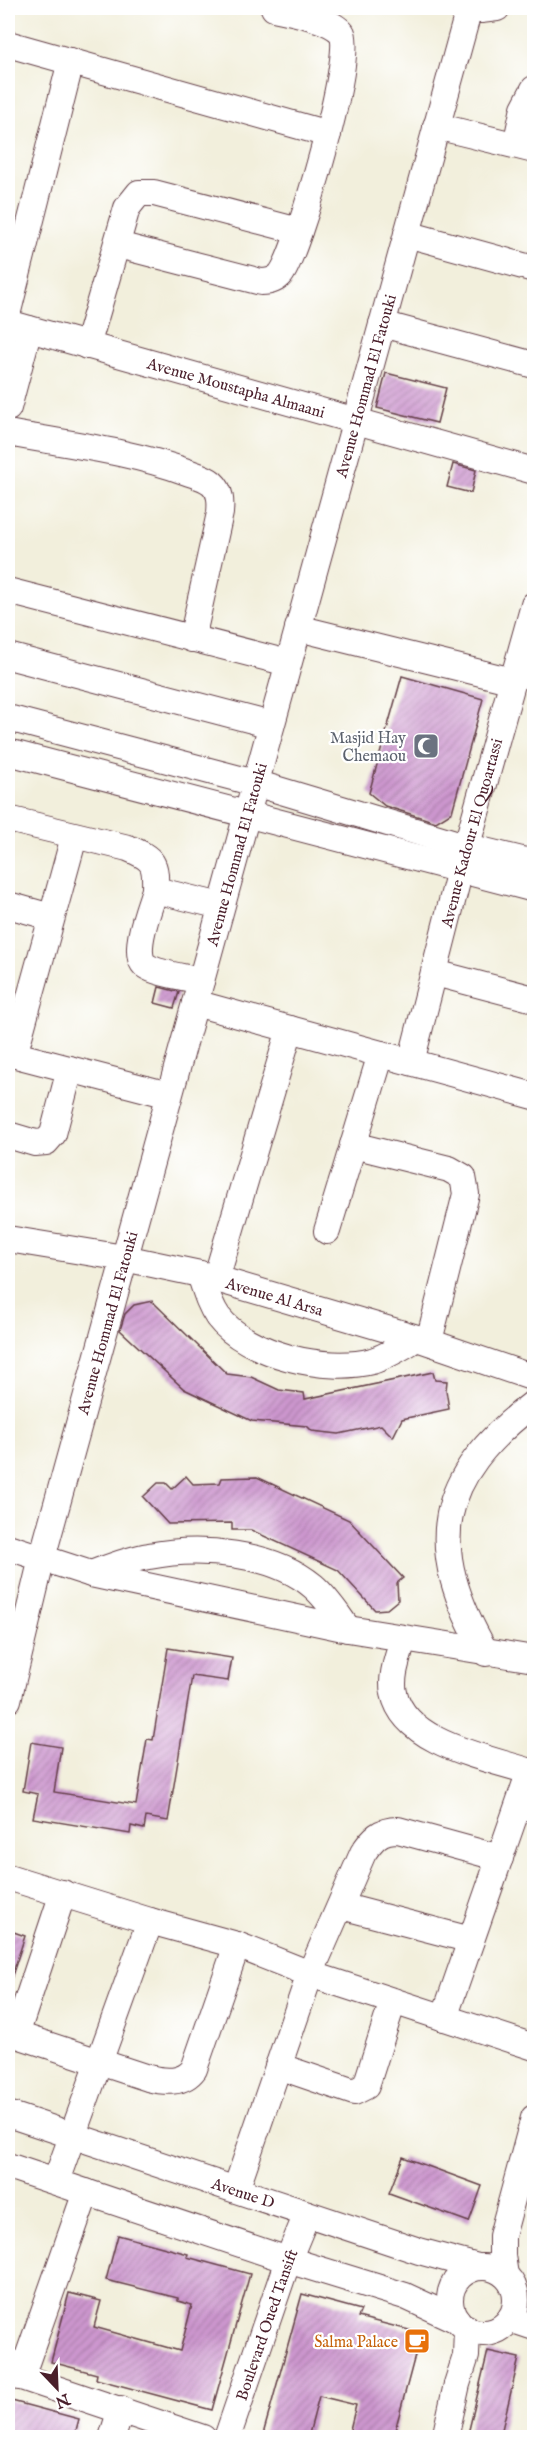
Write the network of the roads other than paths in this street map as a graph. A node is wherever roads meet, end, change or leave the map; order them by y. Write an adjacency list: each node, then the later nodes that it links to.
1 (274, 8): 8 (street)
2 (467, 8): 3 (street); 7 (street, Avenue Hommad El Fatouki)
3 (497, 8)
4 (8, 44): 5 (street)
5 (71, 62): 8 (street); 14 (street)
6 (534, 89): 9 (street)
7 (436, 126): 9 (street); 11 (street, Avenue Hommad El Fatouki)
8 (328, 134): 10 (street)
9 (525, 147)
10 (299, 231): 12 (street); 12 (street)
11 (407, 234): 13 (street); 15 (street, Avenue Hommad El Fatouki)
12 (118, 245): 17 (street)
13 (534, 269)
14 (8, 311)
15 (382, 324): 18 (street); 20 (street, Avenue Hommad El Fatouki)
16 (18, 326): 17 (street, Avenue Moustapha Almaani); 19 (street)
17 (87, 346): 20 (street, Avenue Moustapha Almaani)
18 (534, 365)
19 (8, 408)
20 (355, 420): 22 (street, Avenue Moustapha Almaani); 25 (street, Avenue Hommad El Fatouki)
21 (8, 433): 26 (street)
22 (534, 471)
23 (8, 591): 26 (street)
24 (534, 604): 29 (street, Avenue Kadour El Quoartassi)
25 (298, 628): 28 (street, Avenue Hommad El Fatouki); 29 (street)
26 (192, 639): 28 (street)
27 (8, 656): 31 (street)
28 (288, 663): 31 (street, Avenue Hommad El Fatouki)
29 (513, 681): 37 (street, Avenue Kadour El Quoartassi)
30 (8, 718): 33 (street)
31 (271, 725): 33 (street, Avenue Hommad El Fatouki)
32 (8, 752): 34 (street)
33 (255, 783): 34 (street, Avenue Hommad El Fatouki); 37 (street)
34 (247, 814): 37 (street); 42 (street, Avenue Hommad El Fatouki)
35 (8, 819): 36 (street)
36 (74, 837): 40 (street); 43 (street)
37 (464, 858): 38 (street); 39 (street); 44 (street, Avenue Kadour El Quoartassi)
38 (534, 863)
39 (534, 889)
40 (155, 890): 42 (street); 45 (street)
41 (8, 905): 43 (street)
42 (221, 906): 45 (street, Avenue Hommad El Fatouki)
43 (51, 917): 48 (street)
44 (435, 973): 46 (street); 50 (street, Avenue Kadour El Quoartassi)
45 (198, 992): 47 (street); 52 (street, Avenue Hommad El Fatouki)
46 (534, 999)
47 (290, 1029): 49 (street); 59 (street)
48 (10, 1054): 51 (street)
49 (381, 1054): 50 (street); 55 (street)
50 (411, 1062): 53 (street)
51 (70, 1069): 52 (street); 54 (street)
52 (169, 1095): 58 (street, Avenue Hommad El Fatouki)
53 (534, 1096)
54 (8, 1136)
55 (353, 1145): 56 (street); 60 (street)
56 (327, 1231)
57 (8, 1239): 58 (street, Avenue Al Arsa)
58 (124, 1258): 59 (street, Avenue Al Arsa); 64 (street, Avenue Hommad El Fatouki)
59 (208, 1277): 60 (street, Avenue Al Arsa); 60 (street)
60 (423, 1340): 61 (street, Avenue Al Arsa)
61 (533, 1371)
62 (534, 1403): 68 (street)
63 (8, 1547): 64 (street)
64 (42, 1558): 65 (street); 70 (street, Avenue Hommad El Fatouki)
65 (91, 1574): 66 (street); 66 (street)
66 (348, 1629): 67 (street)
67 (403, 1639): 68 (street); 71 (street)
68 (486, 1653): 69 (street)
69 (534, 1659)
70 (8, 1700)
71 (532, 1772): 72 (street)
72 (500, 1858): 75 (street); 77 (street)
73 (8, 1877): 74 (street)
74 (63, 1893): 76 (street); 82 (street)
75 (341, 1906): 77 (street); 79 (street)
76 (150, 1921): 78 (street); 84 (street)
77 (471, 1940): 81 (street)
78 (237, 1945): 79 (street); 84 (street)
79 (310, 1974): 80 (street); 85 (street)
80 (393, 2001): 81 (street); 85 (street)
81 (444, 2018): 83 (street)
82 (12, 2034): 84 (street)
83 (534, 2047)
84 (99, 2062): 88 (street)
85 (278, 2066): 91 (street)
86 (8, 2114): 88 (street, Avenue D)
87 (534, 2118): 95 (street)
88 (72, 2135): 90 (street); 91 (street, Avenue D)
89 (9, 2172): 90 (street)
90 (56, 2181): 92 (street)
91 (236, 2189): 93 (street, Avenue D)
92 (87, 2192): 94 (street); 99 (street)
93 (307, 2214): 94 (street, Boulevard Oued Tansift); 95 (street, Avenue D)
94 (288, 2260): 97 (street); 103 (street, Boulevard Oued Tansift)
95 (504, 2280): 96 (street); 97 (street)
96 (510, 2319): 97 (street); 98 (street)
97 (469, 2327): 104 (street)
98 (534, 2327)
99 (14, 2377): 100 (street)
100 (121, 2409): 101 (street); 102 (street)
101 (112, 2438)
102 (203, 2438)
103 (227, 2438)
104 (446, 2438)

